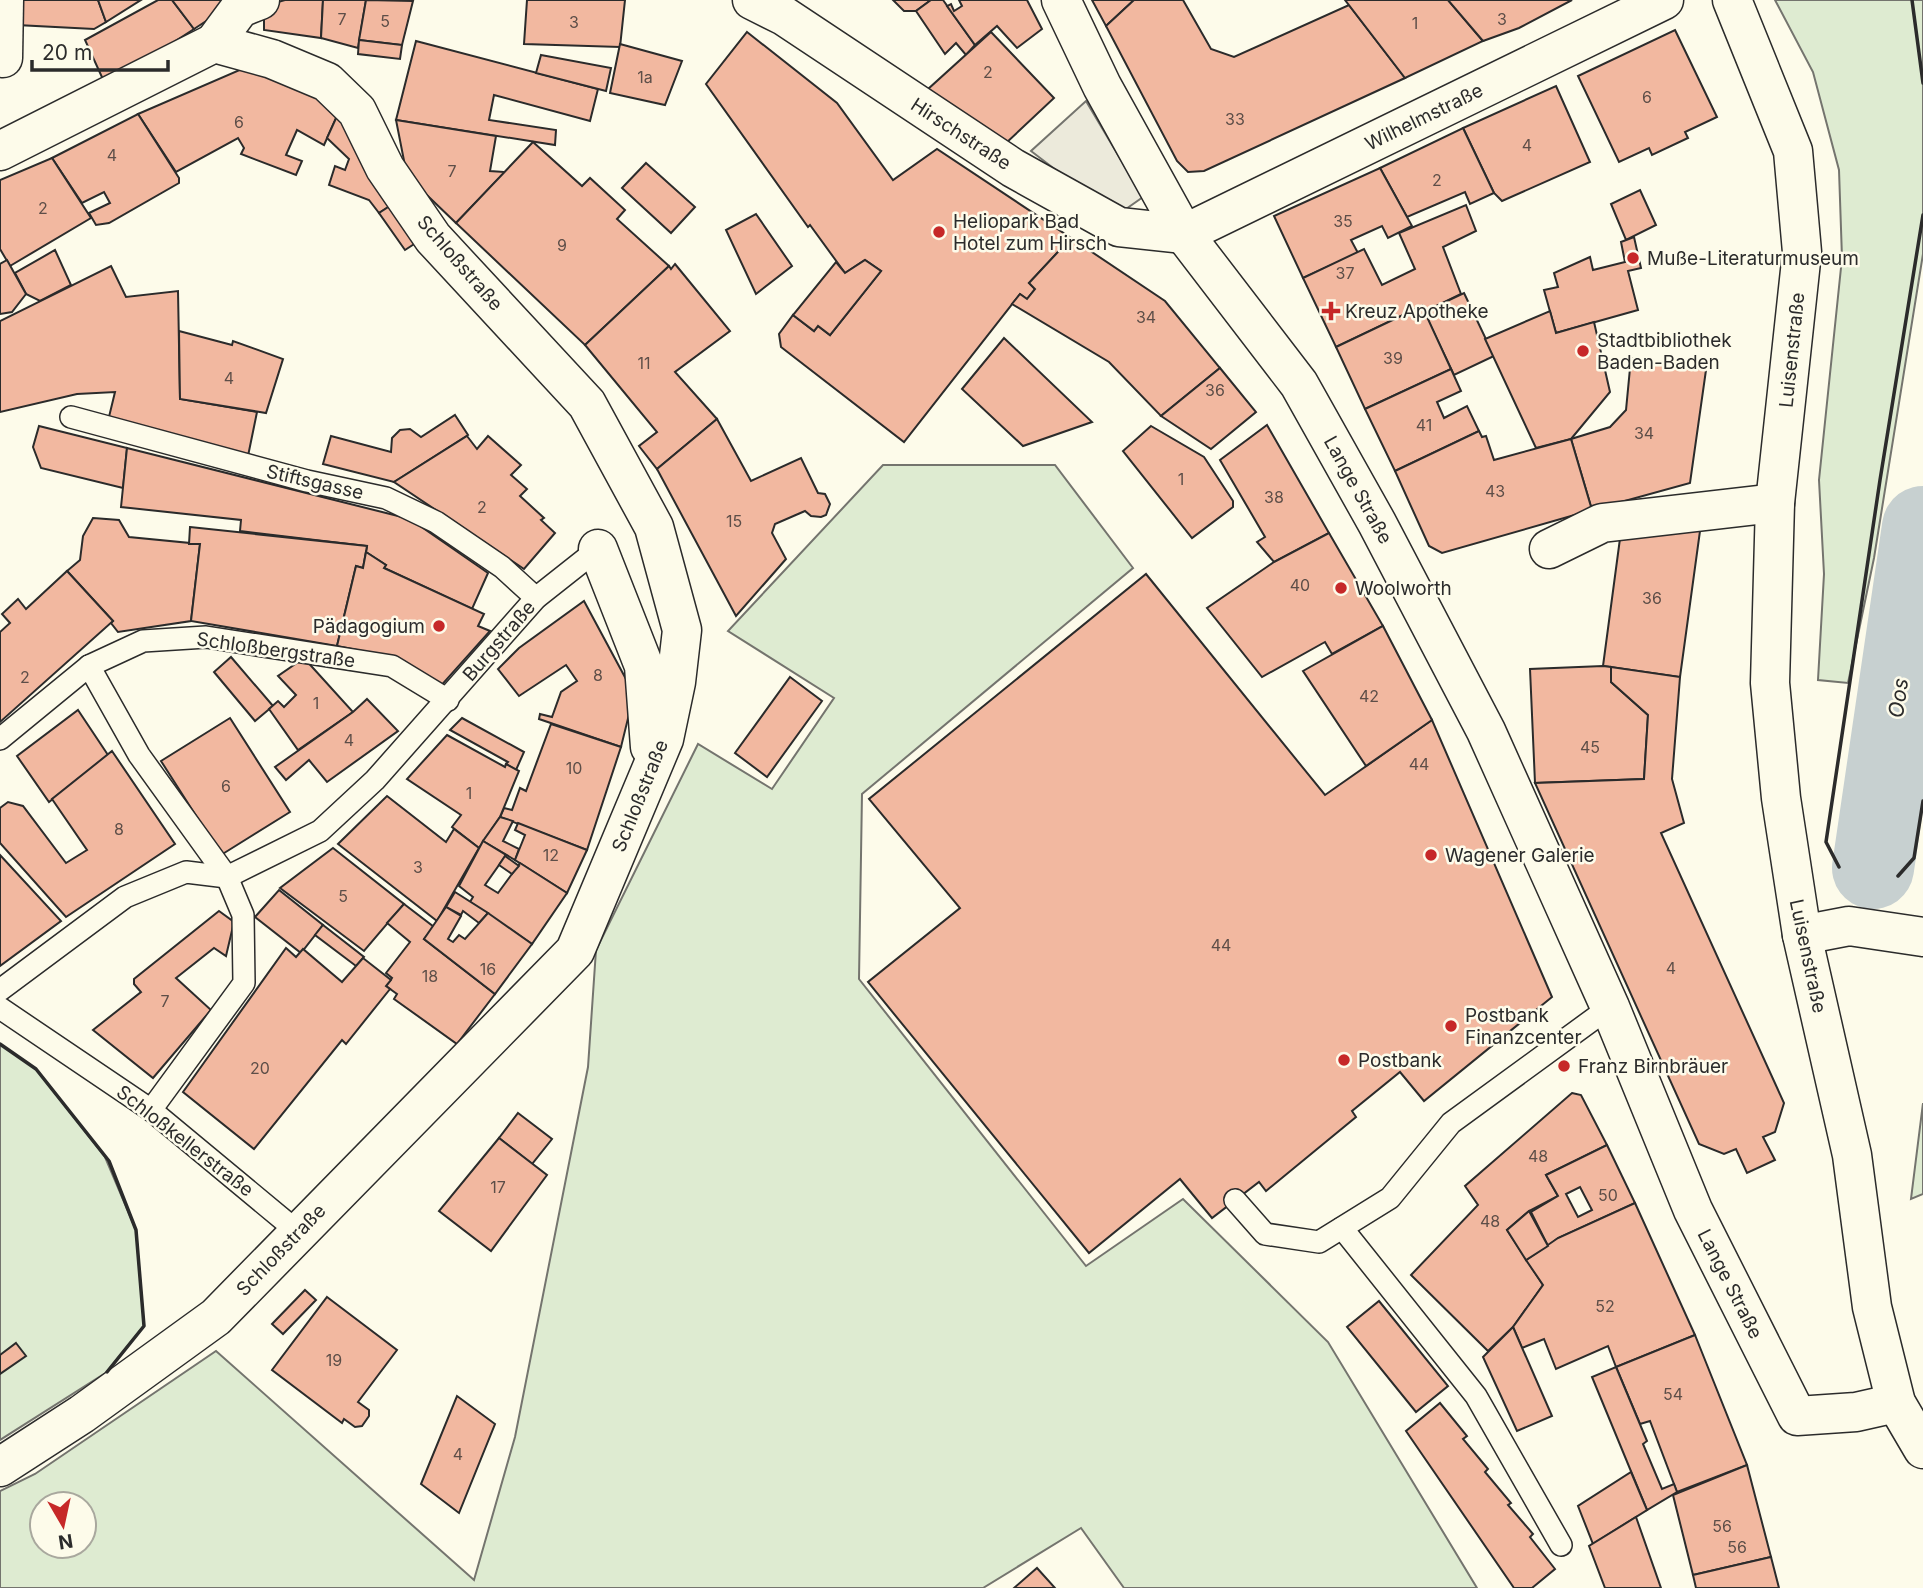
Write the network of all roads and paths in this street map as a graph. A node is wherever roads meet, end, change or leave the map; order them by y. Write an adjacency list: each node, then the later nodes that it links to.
1 (4, 0): 8 (street)
2 (260, 0): 7 (street)
3 (752, 0): 10 (street, Hirschstraße)
4 (1061, 0): 10 (street, Lange Straße)
5 (1664, 0): 10 (street, Wilhelmstraße)
6 (1732, 0): 12 (street, Luisenstraße)
7 (227, 48): 9 (street); 19 (street, Schloßstraße)
8 (3, 58)
9 (0, 151)
10 (1184, 233): 24 (street, Lange Straße)
11 (71, 417): 15 (lane, Stiftsgasse)
12 (1775, 503): 14 (street); 21 (street, Luisenstraße)
13 (598, 549): 15 (lane, Burgstraße); 19 (street, Burgstraße)
14 (1549, 550)
15 (536, 598): 17 (lane, Burgstraße)
16 (89, 666): 17 (lane, Schloßbergstraße); 18 (lane, Schloßbergstraße); 20 (lane)
17 (448, 700): 20 (lane, Burgstraße)
18 (0, 739)
19 (652, 770): 29 (street, Schloßstraße)
20 (227, 877): 23 (lane); 26 (lane)
21 (1802, 935): 22 (street); 30 (street, Luisenstraße)
22 (1923, 937)
23 (0, 990)
24 (1610, 1007): 28 (lane); 30 (street, Lange Straße)
25 (0, 1008): 26 (lane, Schloßkellerstraße)
26 (151, 1110): 29 (lane, Schloßkellerstraße)
27 (1235, 1200): 28 (lane)
28 (1342, 1228): 33 (lane)
29 (298, 1233): 32 (street, Schloßstraße)
30 (1896, 1403): 31 (street)
31 (1923, 1449)
32 (0, 1467)
33 (1561, 1545)

